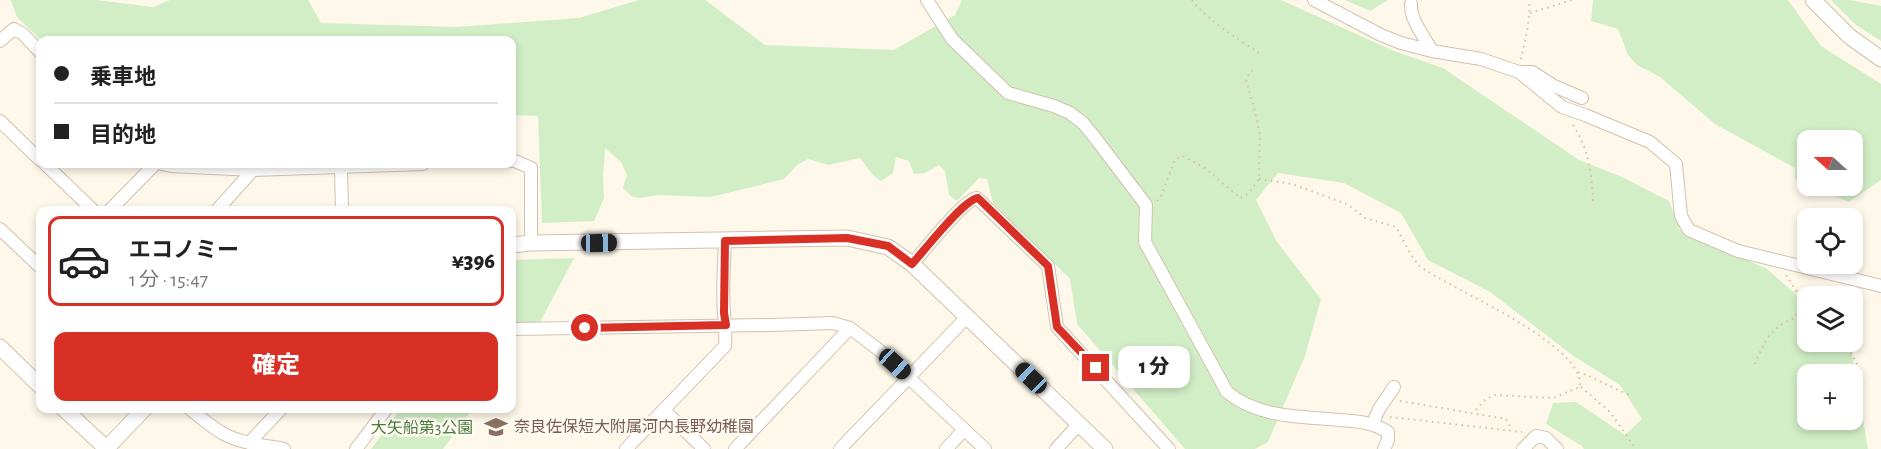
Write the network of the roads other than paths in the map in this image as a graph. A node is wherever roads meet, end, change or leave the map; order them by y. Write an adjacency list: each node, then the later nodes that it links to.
1 (927, 0): 44 (street)
2 (1314, 0): 7 (street)
3 (1813, 0): 8 (street)
4 (1411, 4): 7 (street)
5 (0, 41): 6 (street)
6 (36, 48)
7 (1432, 51): 9 (street)
8 (1881, 60)
9 (1519, 72): 10 (street); 29 (street)
10 (1582, 98)
11 (0, 121): 12 (street)
12 (36, 156)
13 (516, 161): 25 (street)
14 (49, 168): 19 (street)
15 (151, 168): 20 (street)
16 (212, 168): 18 (street)
17 (341, 168): 18 (street); 22 (street)
18 (253, 170): 21 (street)
19 (89, 206)
20 (114, 206)
21 (221, 206)
22 (342, 206)
23 (0, 229): 27 (street)
24 (725, 241): 25 (street); 28 (street); 31 (street)
25 (531, 243): 26 (street)
26 (516, 245)
27 (36, 263)
28 (912, 264): 30 (street); 59 (street)
29 (1881, 286)
30 (967, 317): 35 (street); 45 (street)
31 (726, 325): 32 (street); 33 (street); 38 (street)
32 (850, 328): 35 (street); 53 (street)
33 (516, 329)
34 (0, 347): 36 (street)
35 (910, 378): 46 (street); 54 (street)
36 (36, 382)
37 (1394, 387): 44 (street)
38 (664, 411): 51 (street); 52 (street)
39 (68, 413): 48 (street)
40 (140, 413): 48 (street)
41 (195, 413): 47 (street)
42 (277, 413): 47 (street)
43 (383, 413): 50 (street)
44 (1374, 421): 60 (street)
45 (1079, 424): 57 (street); 58 (street)
46 (964, 430): 55 (street); 56 (street)
47 (249, 443): 49 (street)
48 (107, 449)
49 (284, 449)
50 (356, 449)
51 (626, 449)
52 (704, 449)
53 (735, 449)
54 (840, 449)
55 (946, 449)
56 (985, 449)
57 (1056, 449)
58 (1105, 449)
59 (1169, 449)
60 (1384, 449)
61 (1523, 449): 62 (street)
62 (1557, 449)

